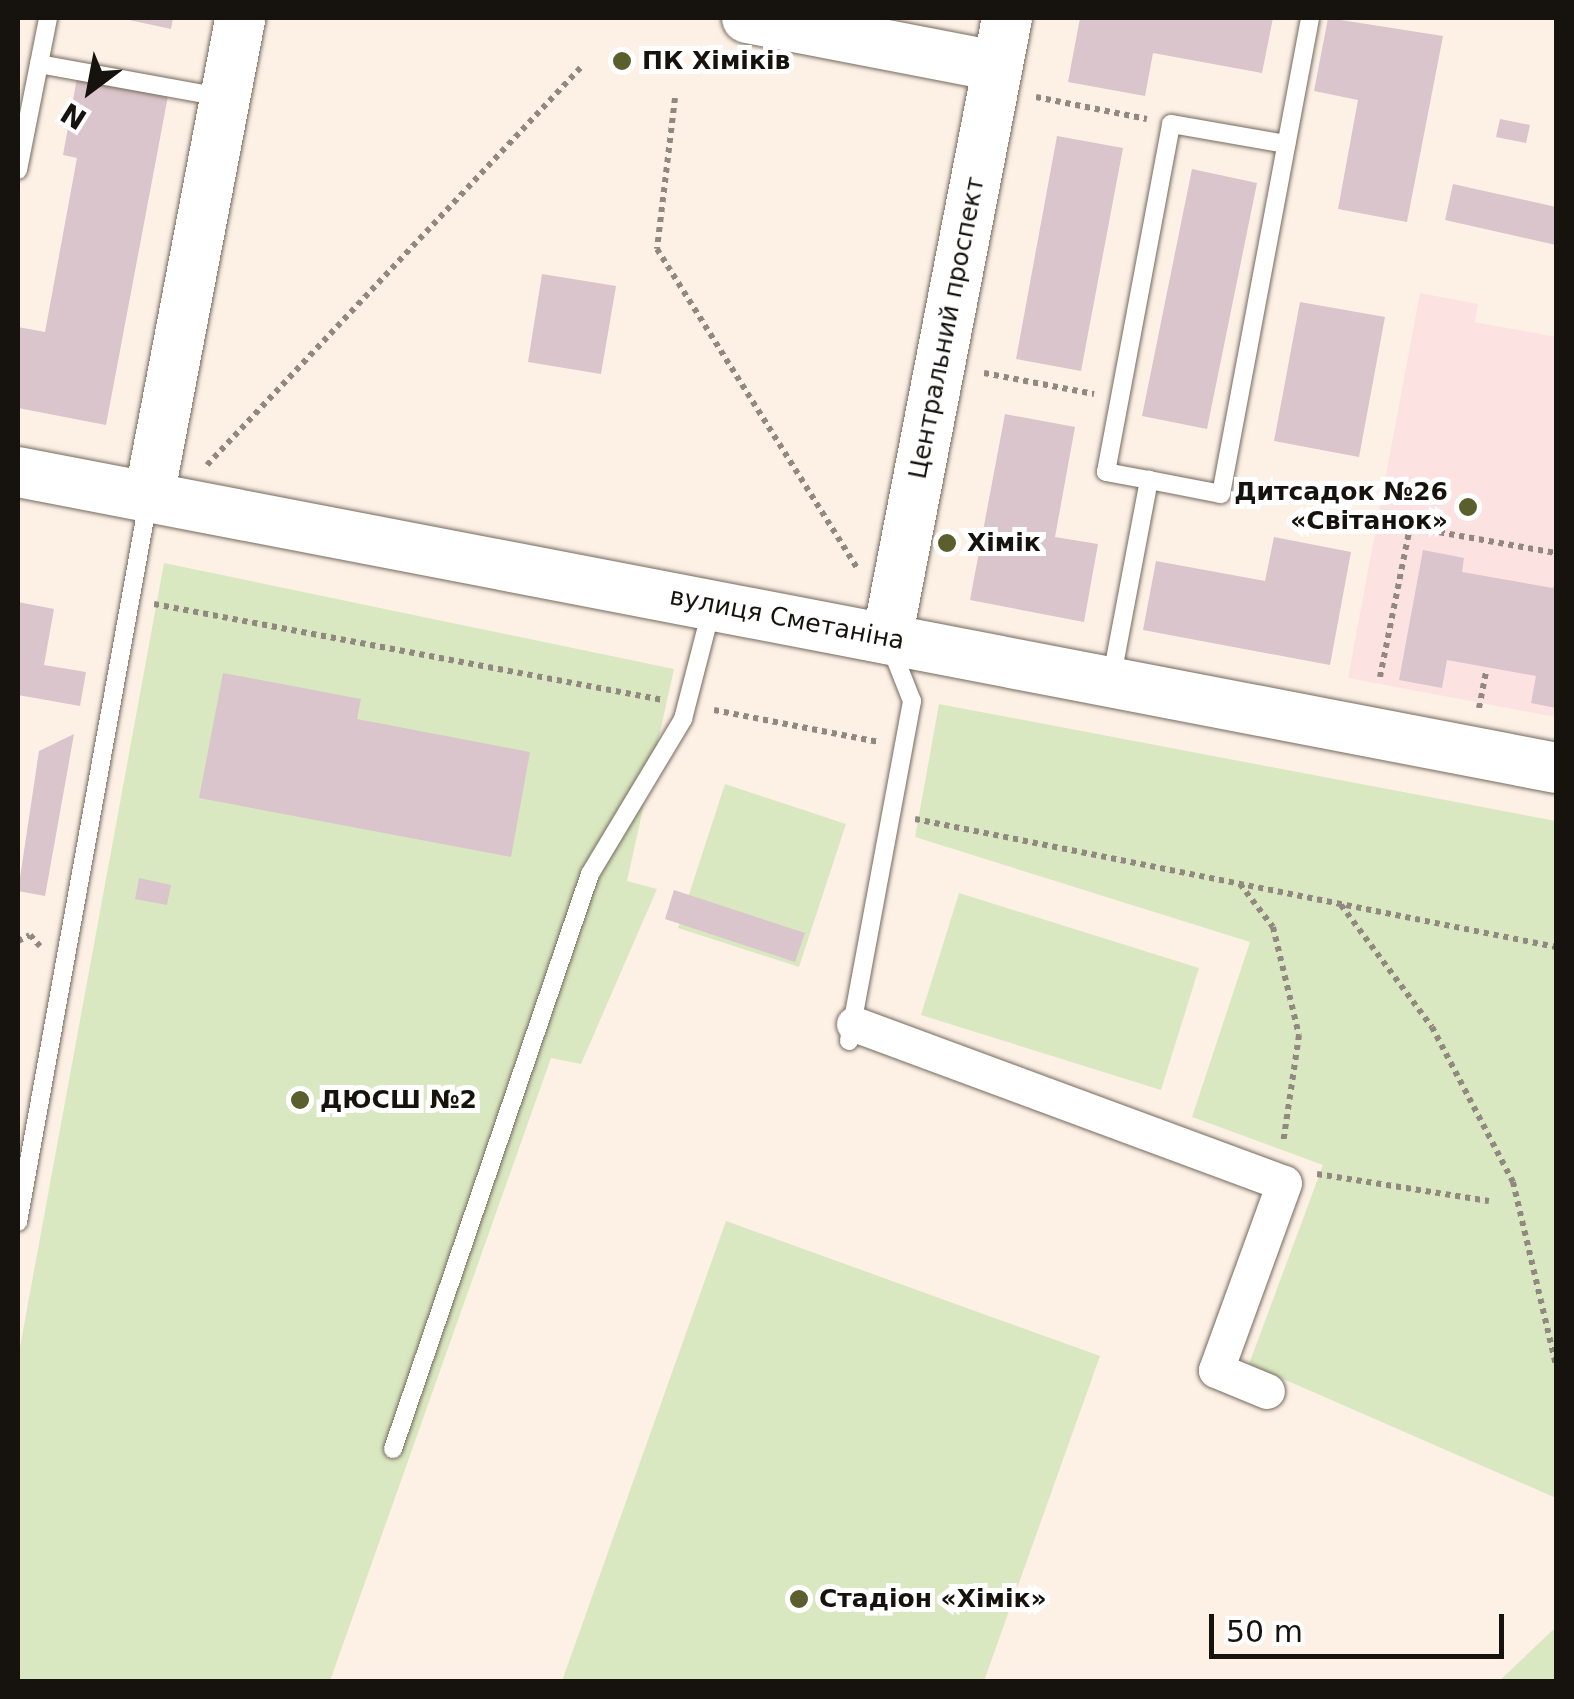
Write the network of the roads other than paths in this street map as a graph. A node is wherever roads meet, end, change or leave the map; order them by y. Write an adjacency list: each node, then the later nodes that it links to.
1 (48, 18): 6 (lane)
2 (240, 18): 8 (street)
3 (747, 18): 7 (street)
4 (1007, 18): 7 (street, Центральний проспект)
5 (1310, 18): 9 (lane)
6 (39, 64): 8 (lane); 10 (lane)
7 (1014, 81): 15 (street, Центральний проспект)
8 (225, 98): 12 (street)
9 (1286, 144): 13 (lane); 13 (lane)
10 (18, 170)
11 (18, 472): 12 (street, вулиця Сметаніна)
12 (169, 478): 14 (street, вулиця Сметаніна); 19 (lane)
13 (1149, 480): 16 (lane)
14 (712, 605): 15 (street, вулиця Сметаніна); 21 (lane)
15 (888, 638): 16 (street, вулиця Сметаніна); 18 (lane)
16 (1111, 682): 17 (street, вулиця Сметаніна)
17 (1556, 768)
18 (851, 1032): 20 (street)
19 (18, 1222)
20 (1268, 1391)
21 (394, 1450)

